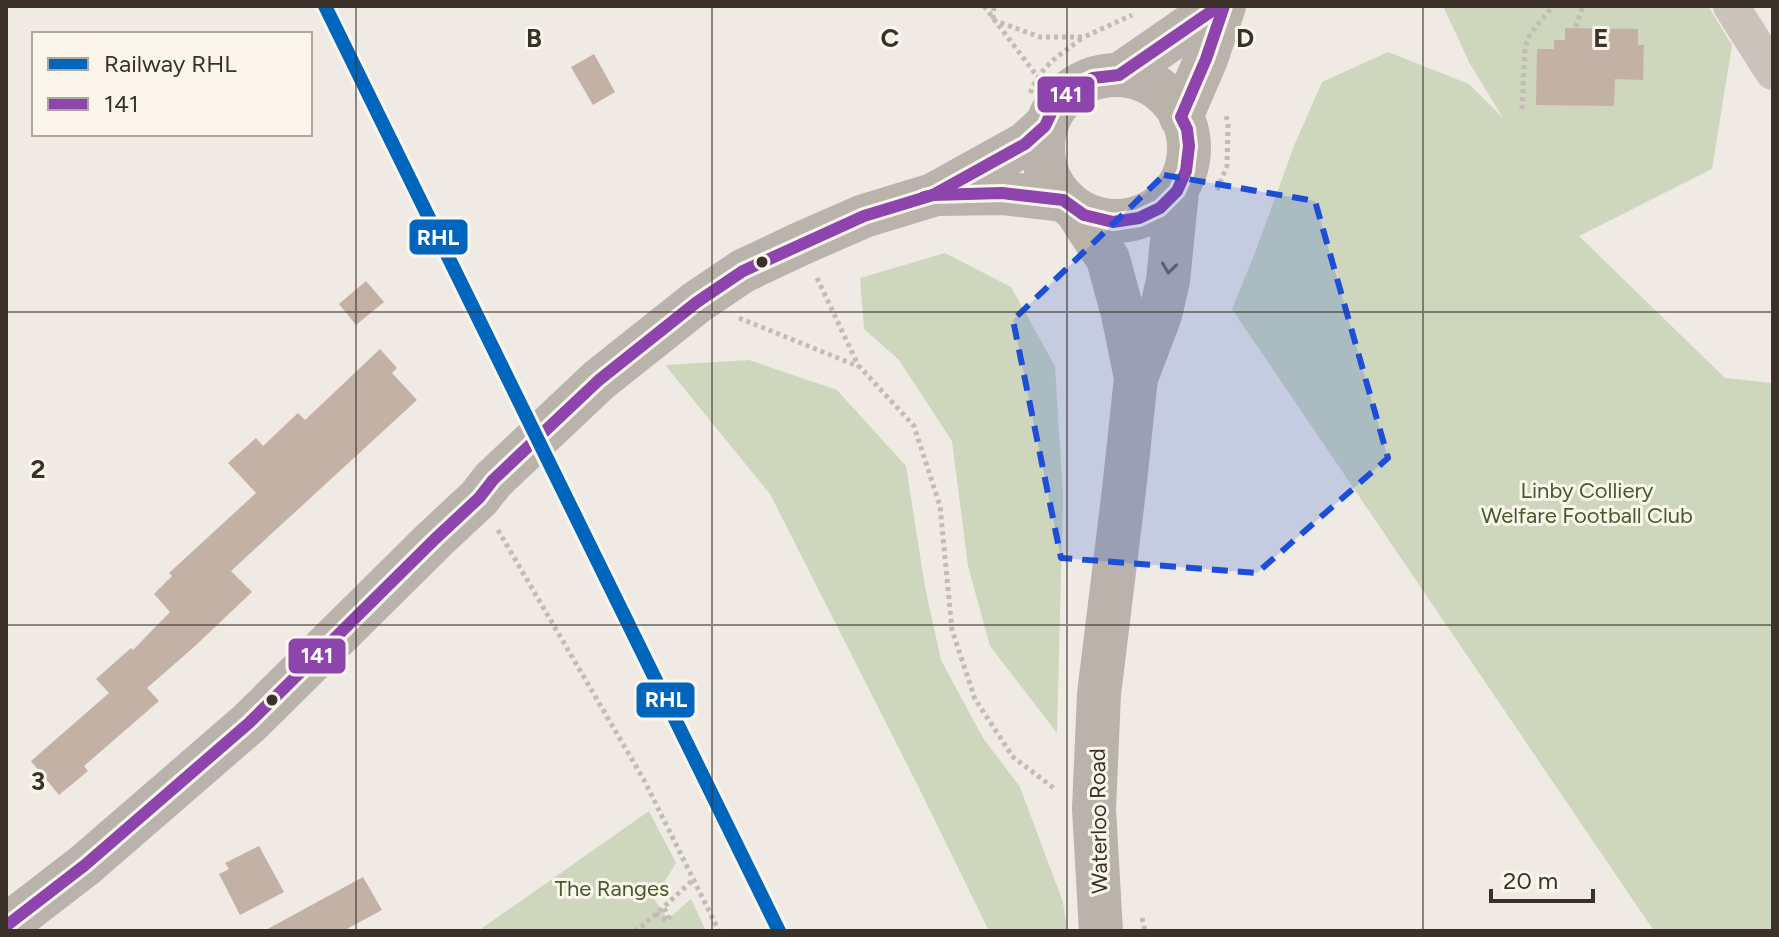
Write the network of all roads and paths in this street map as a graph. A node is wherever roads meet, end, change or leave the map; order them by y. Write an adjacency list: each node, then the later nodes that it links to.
1 (984, 6): 7 (path)
2 (994, 6): 7 (path)
3 (1222, 6): 11 (main road); 14 (main road)
4 (1553, 6): 13 (path)
5 (1583, 6): 9 (path)
6 (1731, 6): 10 (street)
7 (993, 20): 8 (path); 12 (path)
8 (1120, 21)
9 (1576, 27)
10 (1773, 72)
11 (1119, 75): 14 (main road); 15 (main road)
12 (1037, 76)
13 (1522, 109)
14 (1181, 117): 16 (main road)
15 (1045, 126): 17 (main road); 18 (main road)
16 (1177, 191): 18 (main road); 22 (main road, Waterloo Road, one-way to 22)
17 (933, 195): 18 (main road); 19 (main road)
18 (1070, 205): 22 (main road, Waterloo Road)
19 (800, 244): 20 (main road); 21 (path)
20 (697, 302): 21 (path); 23 (main road)
21 (860, 367): 24 (path)
22 (1136, 378): 24 (main road, Waterloo Road)
23 (479, 498): 25 (path); 29 (main road)
24 (1094, 809): 33 (main road, Waterloo Road)
25 (693, 880): 26 (path); 32 (path)
26 (663, 906): 27 (path); 27 (path)
27 (656, 913): 28 (path)
28 (645, 924): 30 (path); 31 (path)
29 (6, 926)
30 (634, 931)
31 (641, 931)
32 (719, 931)
33 (1101, 931)

